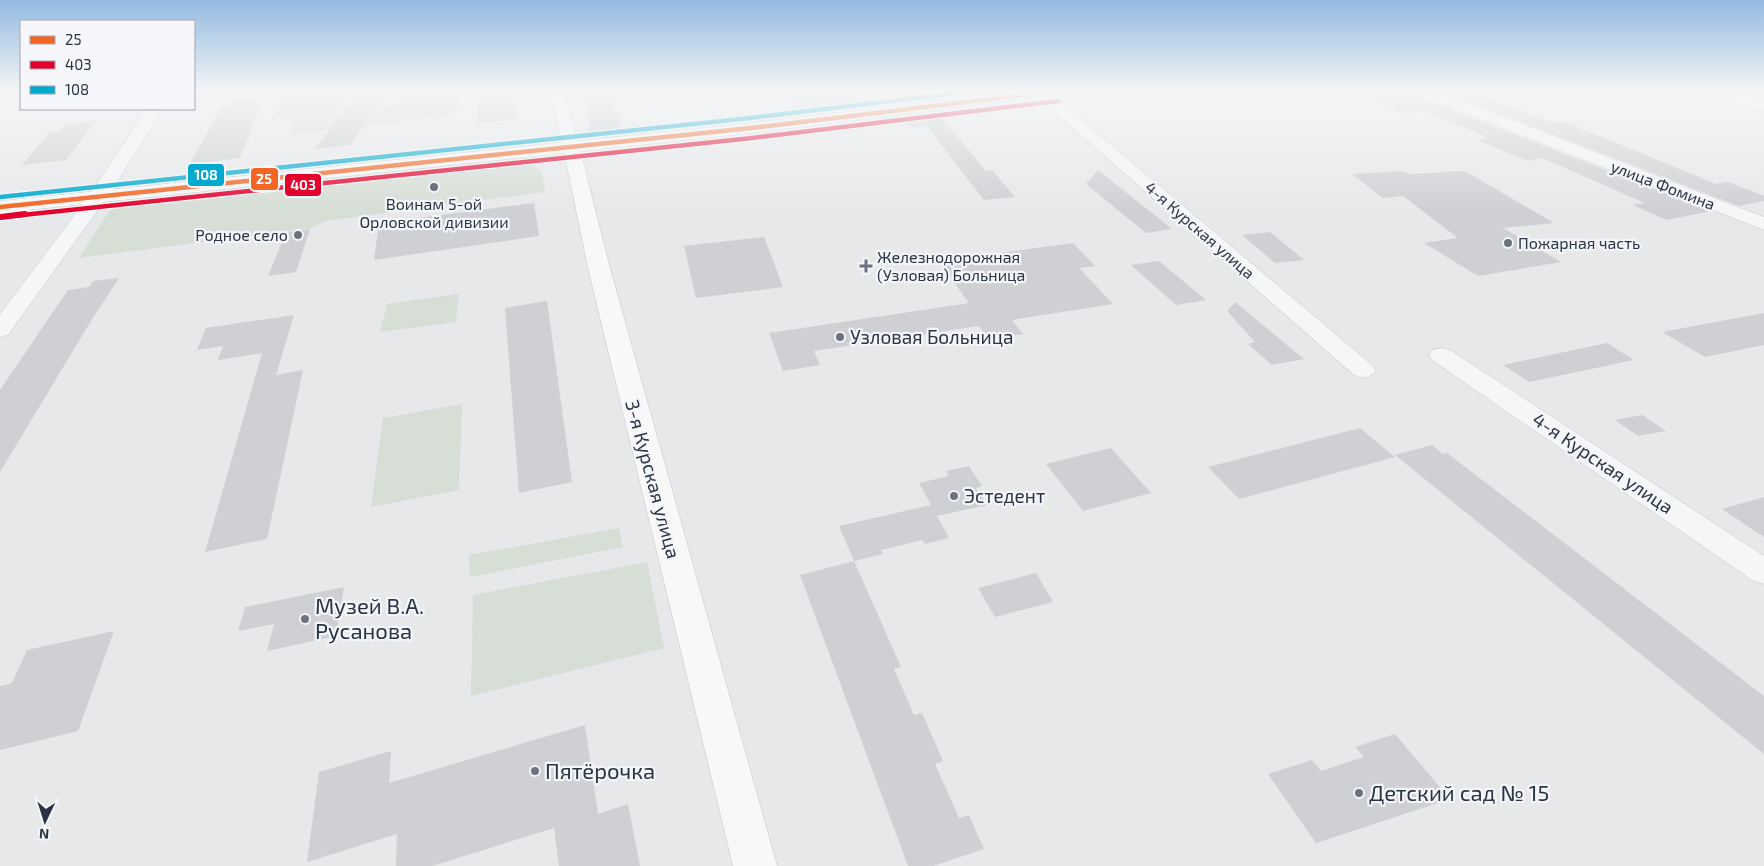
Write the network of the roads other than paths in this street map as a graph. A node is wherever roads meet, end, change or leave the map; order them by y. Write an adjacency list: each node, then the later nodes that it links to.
1 (141, 131): 7 (street)
2 (567, 131): 6 (street, 3-я Курская улица)
3 (709, 131): 6 (main road)
4 (1091, 131): 12 (street, 4-я Курская улица)
5 (1526, 131): 9 (street, улица Фомина)
6 (571, 146): 7 (main road); 14 (main road, 3-я Курская улица)
7 (100, 196): 8 (main road); 10 (street)
8 (0, 207)
9 (1764, 224)
10 (0, 330)
11 (1441, 354): 13 (street, 4-я Курская улица)
12 (1362, 370)
13 (1764, 572)
14 (755, 866)

